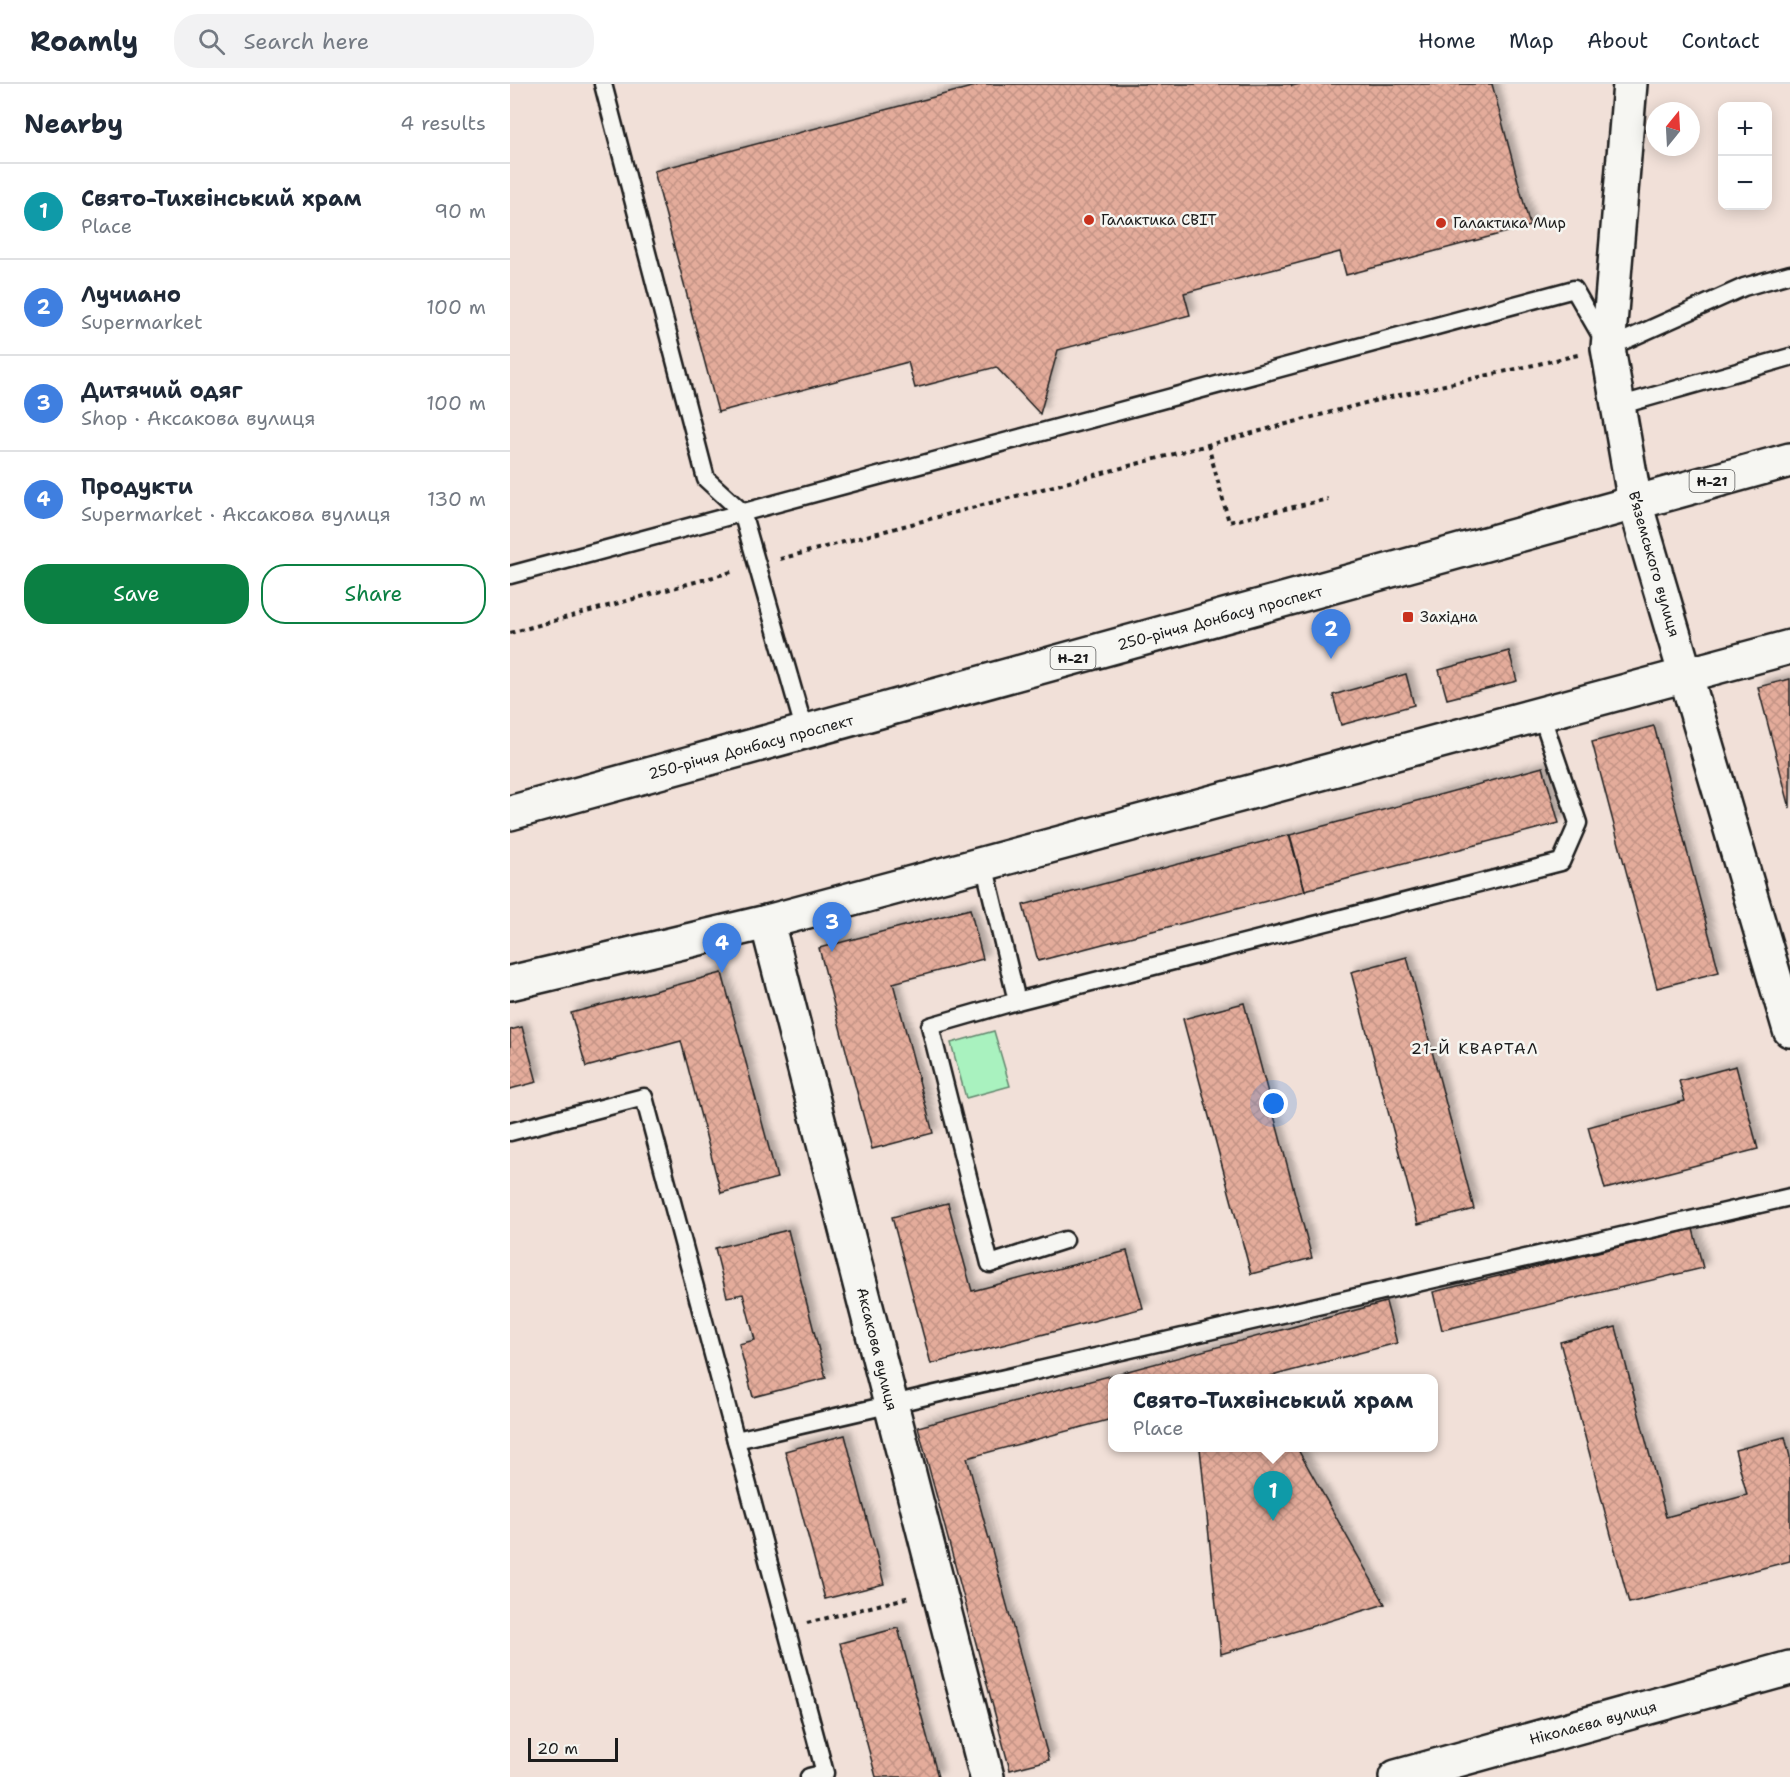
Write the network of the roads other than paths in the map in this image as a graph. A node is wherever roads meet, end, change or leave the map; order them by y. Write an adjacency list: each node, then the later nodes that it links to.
1 (603, 84): 9 (lane)
2 (1630, 84): 4 (street, В’яземського вулиця)
3 (1790, 274): 4 (lane)
4 (1608, 348): 6 (street, В’яземського вулиця); 9 (lane)
5 (1790, 357): 6 (lane)
6 (1618, 406): 8 (street, В’яземського вулиця)
7 (1790, 460): 8 (street, 250-річчя Донбасу проспект / Н-21)
8 (1635, 503): 12 (street, В’яземського вулиця); 14 (street, 250-річчя Донбасу проспект / Н-21)
9 (742, 512): 10 (lane); 14 (lane)
10 (510, 575)
11 (1790, 647): 12 (street)
12 (1686, 675): 13 (street); 20 (street, В’яземського вулиця)
13 (1541, 714): 16 (street); 19 (lane)
14 (805, 732): 15 (street, 250-річчя Донбасу проспект / Н-21)
15 (510, 813)
16 (984, 864): 17 (street); 19 (lane)
17 (767, 922): 18 (street); 24 (street, Аксакова вулиця)
18 (510, 983)
19 (1017, 1001): 23 (lane)
20 (1790, 1030)
21 (510, 1132): 25 (lane)
22 (1790, 1197): 24 (lane)
23 (1065, 1240)
24 (891, 1405): 25 (lane); 28 (street, Аксакова вулиця)
25 (736, 1440): 27 (lane)
26 (1790, 1668): 29 (street, Ніколаєва вулиця)
27 (808, 1777)
28 (987, 1777)
29 (1396, 1777)

